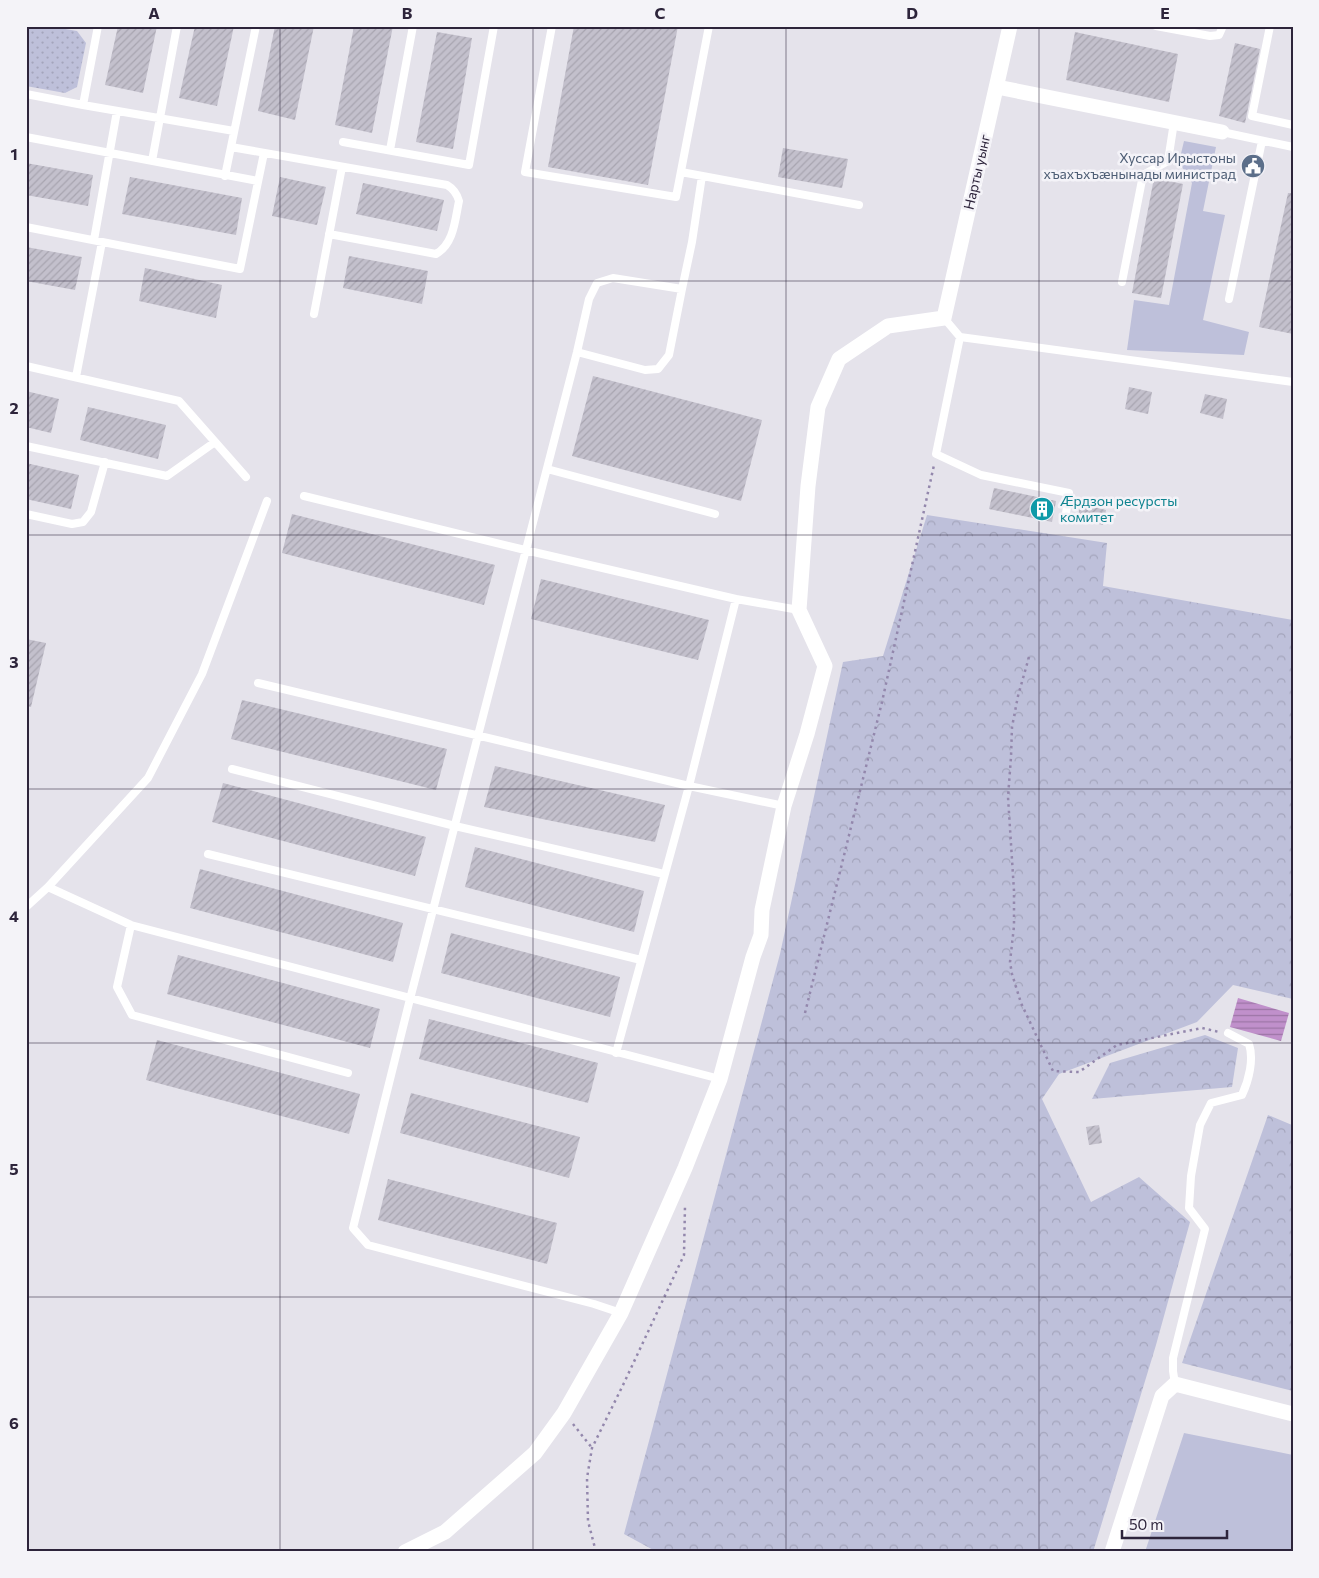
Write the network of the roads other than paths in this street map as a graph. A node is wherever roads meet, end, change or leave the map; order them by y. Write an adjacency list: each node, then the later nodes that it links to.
1 (177, 26): 16 (lane)
2 (256, 26): 19 (lane)
3 (413, 26): 26 (lane)
4 (494, 26): 26 (lane)
5 (552, 26): 31 (lane)
6 (709, 26): 31 (lane)
7 (1010, 26): 12 (street, Нарты уынг)
8 (1156, 26): 9 (lane)
9 (1223, 26)
10 (1270, 26): 18 (lane)
11 (95, 27): 14 (lane)
12 (996, 87): 17 (street); 43 (street, Нарты уынг)
13 (26, 94): 14 (lane)
14 (83, 105): 15 (lane)
15 (117, 111): 16 (lane); 27 (lane)
16 (160, 118): 19 (lane); 29 (lane)
17 (1174, 122): 20 (street); 39 (lane)
18 (1293, 125)
19 (234, 130): 24 (lane)
20 (1222, 132): 22 (lane)
21 (26, 137): 27 (lane)
22 (1262, 141): 25 (lane); 41 (lane)
23 (343, 142): 26 (lane)
24 (230, 147): 28 (lane); 32 (lane)
25 (1293, 147)
26 (390, 150)
27 (109, 153): 29 (lane); 38 (lane)
28 (264, 153): 30 (lane); 34 (lane)
29 (152, 161): 32 (lane)
30 (342, 167): 37 (lane); 37 (lane)
31 (681, 172): 33 (lane)
32 (225, 176): 34 (lane)
33 (702, 176): 35 (lane); 40 (lane)
34 (258, 181): 38 (lane)
35 (859, 205)
36 (26, 227): 38 (lane)
37 (329, 234): 42 (lane)
38 (98, 241): 47 (lane)
39 (1122, 282)
40 (682, 289): 45 (lane); 45 (lane)
41 (1229, 299)
42 (314, 314)
43 (944, 318): 44 (lane); 61 (street)
44 (960, 337): 48 (lane); 58 (lane)
45 (577, 352): 52 (lane)
46 (26, 366): 47 (lane)
47 (76, 378): 49 (lane)
48 (1293, 382)
49 (215, 442): 51 (lane); 53 (lane)
50 (26, 446): 51 (lane)
51 (105, 462): 56 (lane)
52 (547, 469): 57 (lane); 59 (lane)
53 (246, 477)
54 (304, 496): 59 (lane)
55 (267, 501): 70 (lane)
56 (26, 514)
57 (715, 514)
58 (1065, 520)
59 (525, 550): 60 (lane); 63 (lane)
60 (736, 599): 61 (lane); 65 (lane)
61 (799, 610): 66 (street)
62 (258, 683): 63 (lane)
63 (478, 737): 65 (lane); 67 (lane)
64 (232, 769): 67 (lane)
65 (689, 786): 66 (lane); 69 (lane)
66 (784, 806): 79 (street)
67 (455, 826): 69 (lane); 72 (lane)
68 (208, 854): 72 (lane)
69 (664, 874): 74 (lane)
70 (48, 887): 71 (lane); 73 (lane)
71 (26, 907)
72 (434, 910): 74 (lane); 75 (lane)
73 (130, 925): 75 (lane); 78 (lane)
74 (641, 960): 77 (lane)
75 (410, 999): 77 (lane); 80 (lane)
76 (1228, 1034): 81 (lane)
77 (616, 1053): 79 (lane)
78 (348, 1073)
79 (720, 1079): 80 (street)
80 (621, 1313): 83 (street)
81 (1175, 1384): 82 (street); 84 (street)
82 (1293, 1414)
83 (405, 1552)
84 (1112, 1552)

